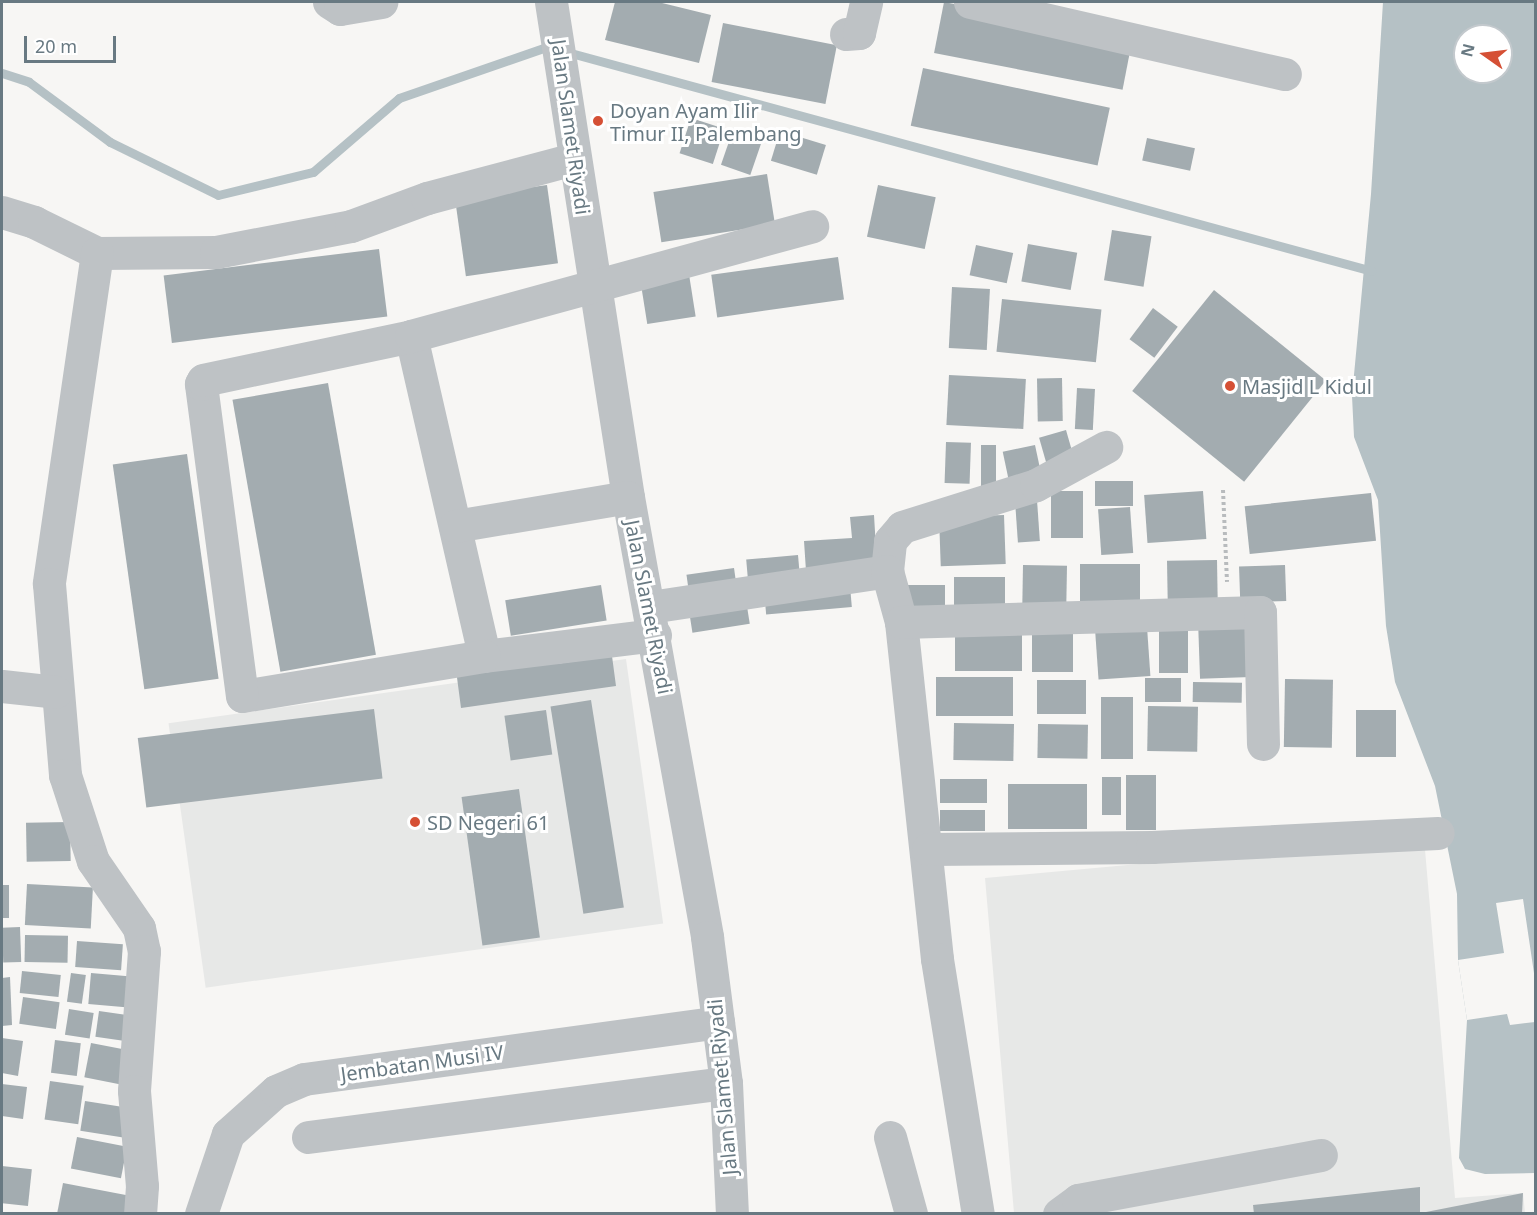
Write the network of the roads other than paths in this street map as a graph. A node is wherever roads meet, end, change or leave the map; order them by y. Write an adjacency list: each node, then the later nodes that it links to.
1 (329, 2): 2 (street)
2 (381, 2)
3 (866, 2): 6 (street)
4 (970, 2): 7 (street)
5 (553, 12): 8 (street, Jalan Slamet Riyadi)
6 (846, 34)
7 (1285, 74)
8 (574, 159): 11 (street); 12 (street, Jalan Slamet Riyadi)
9 (2, 212): 11 (street)
10 (812, 226): 12 (street)
11 (97, 253): 22 (street)
12 (595, 283): 13 (street); 15 (street, Jalan Slamet Riyadi)
13 (411, 336): 16 (street); 20 (street)
14 (1106, 447): 17 (street)
15 (628, 497): 16 (street); 18 (street, Jalan Slamet Riyadi)
16 (455, 526): 20 (street)
17 (887, 571): 18 (street); 19 (street)
18 (653, 621): 20 (street); 26 (street, Jalan Slamet Riyadi)
19 (901, 622): 23 (street); 25 (street)
20 (484, 656)
21 (2, 686): 22 (street)
22 (56, 692): 31 (street)
23 (1263, 744)
24 (1438, 833): 25 (street)
25 (928, 849): 35 (street)
26 (718, 1022): 27 (street, Jalan Slamet Riyadi); 32 (street, Jembatan Musi IV)
27 (726, 1083): 28 (street); 33 (street, Jalan Slamet Riyadi)
28 (308, 1137)
29 (890, 1137): 34 (street)
30 (1321, 1155): 36 (street)
31 (140, 1214)
32 (201, 1214)
33 (732, 1214)
34 (911, 1214)
35 (978, 1214)
36 (1059, 1214)

